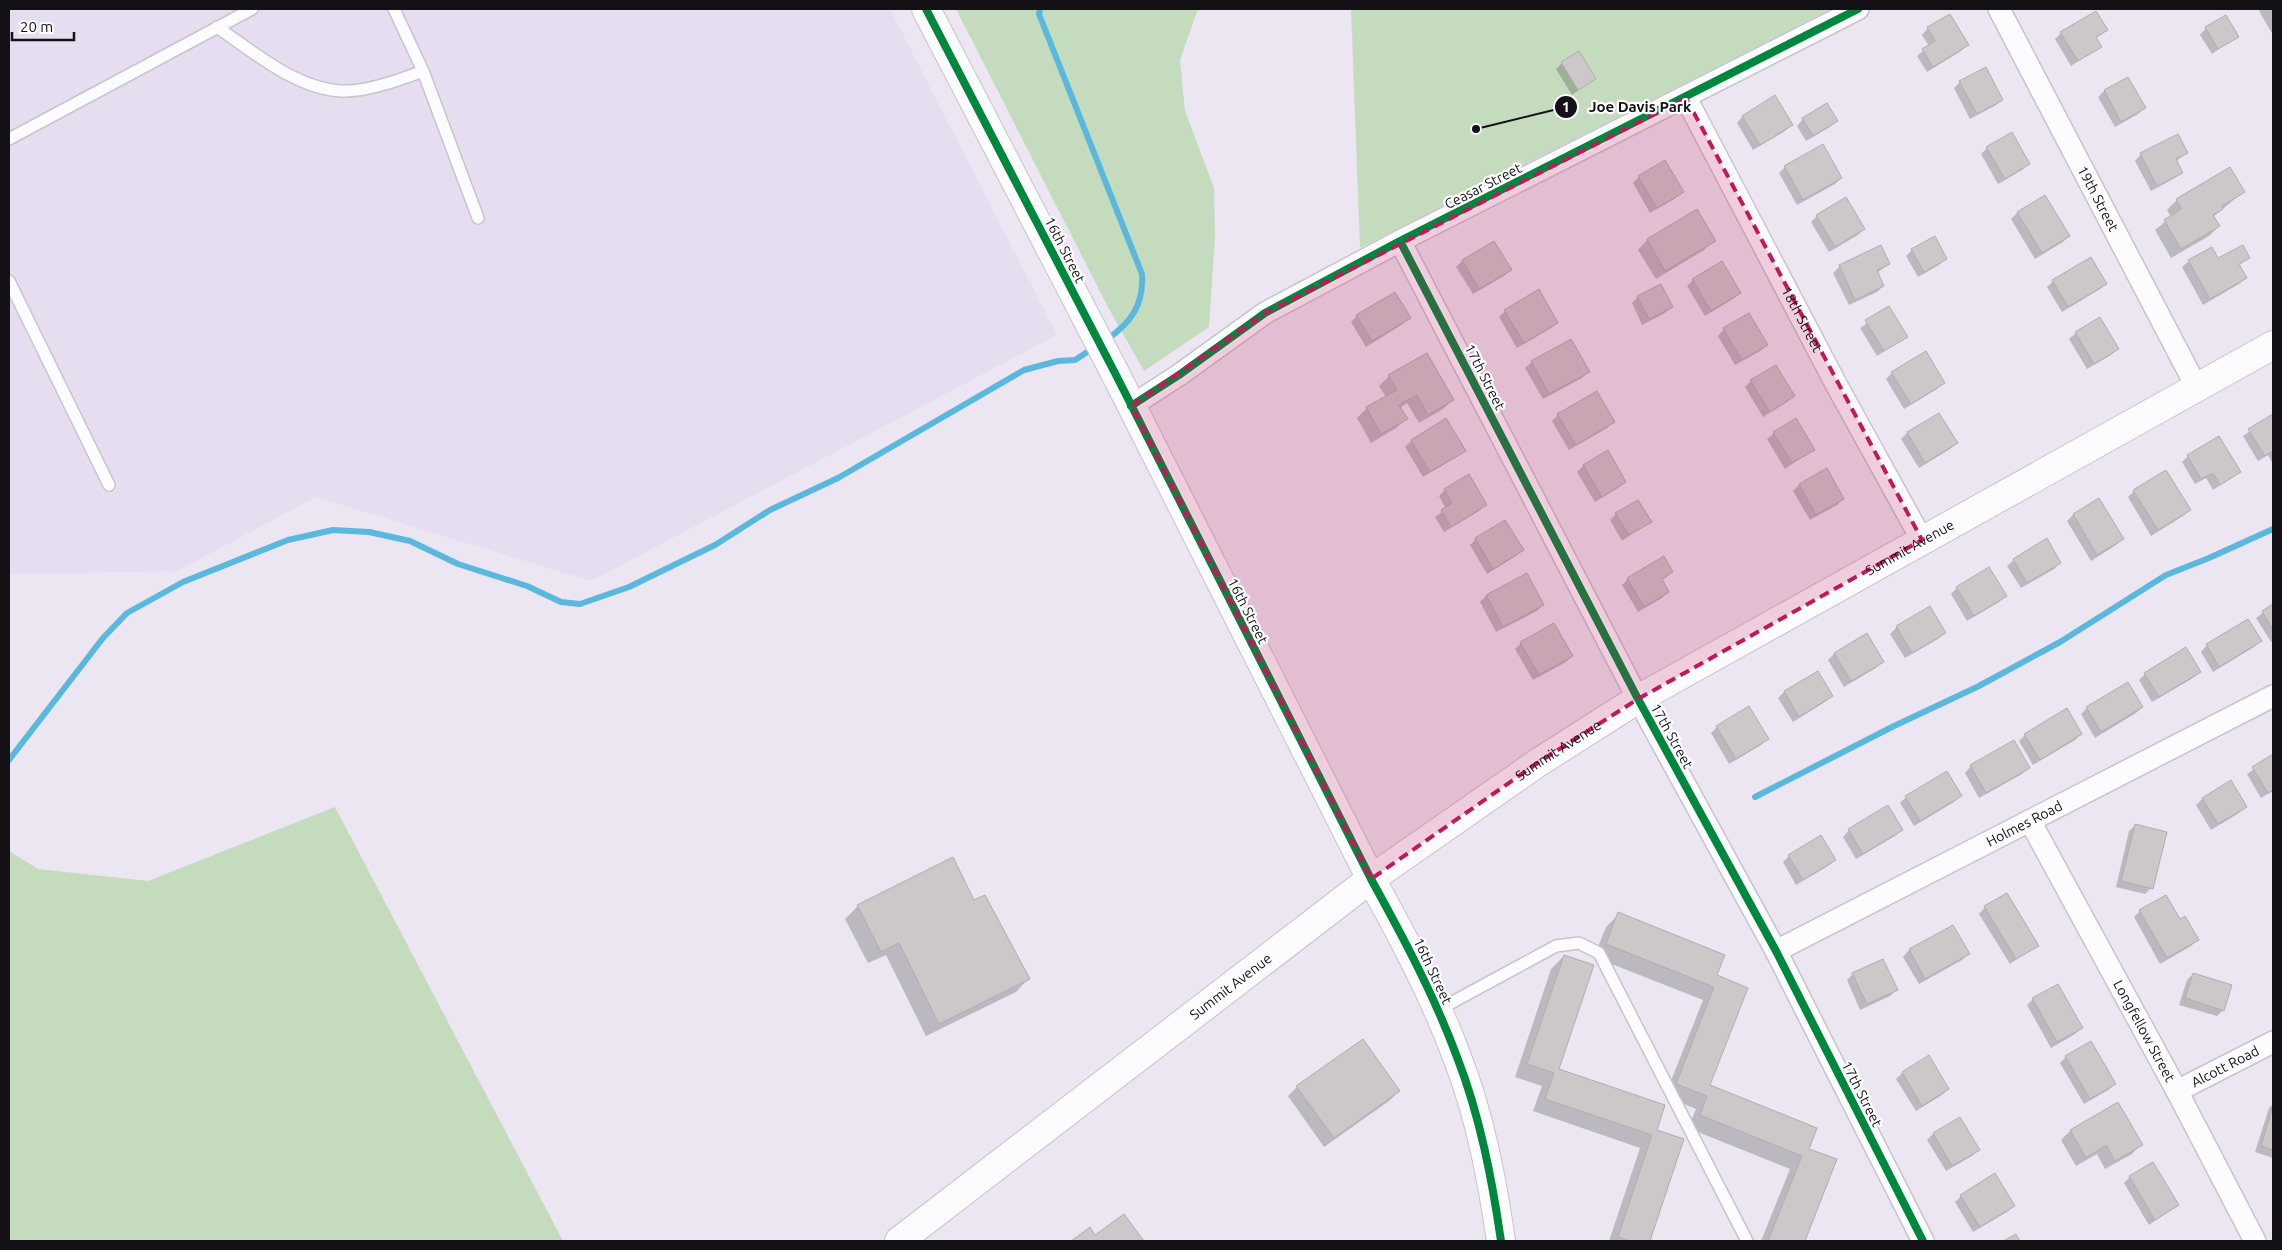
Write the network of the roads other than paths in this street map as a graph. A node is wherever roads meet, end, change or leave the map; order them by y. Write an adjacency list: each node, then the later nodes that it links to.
1 (252, 9): 6 (lane)
2 (394, 9): 7 (lane)
3 (926, 9): 15 (main road, 16th Street)
4 (1858, 9): 8 (street, Ceasar Street)
5 (1999, 9): 14 (street, 19th Street)
6 (217, 27): 7 (lane); 9 (lane)
7 (423, 71): 10 (lane)
8 (1686, 98): 11 (street, Ceasar Street); 17 (street, 18th Street)
9 (9, 139)
10 (478, 218)
11 (1400, 241): 15 (street, Ceasar Street); 19 (street, 17th Street)
12 (9, 282): 16 (lane)
13 (2273, 345): 14 (main road, Summit Avenue)
14 (2197, 388): 17 (main road, Summit Avenue)
15 (1131, 406): 21 (main road, 16th Street)
16 (109, 485)
17 (1922, 540): 19 (main road, Summit Avenue)
18 (2273, 696): 20 (street, Holmes Road)
19 (1638, 699): 21 (main road, Summit Avenue); 22 (street, 17th Street)
20 (2030, 821): 22 (street, Holmes Road); 25 (street, Longfellow Street)
21 (1371, 879): 23 (main road, 16th Street); 26 (main road, Summit Avenue)
22 (1776, 951): 29 (street, 17th Street)
23 (1438, 1010): 27 (main road, 16th Street); 28 (lane)
24 (2273, 1042): 25 (street, Alcott Road)
25 (2177, 1091): 30 (street, Longfellow Street)
26 (900, 1241)
27 (1501, 1241)
28 (1747, 1241)
29 (1923, 1241)
30 (2256, 1241)

